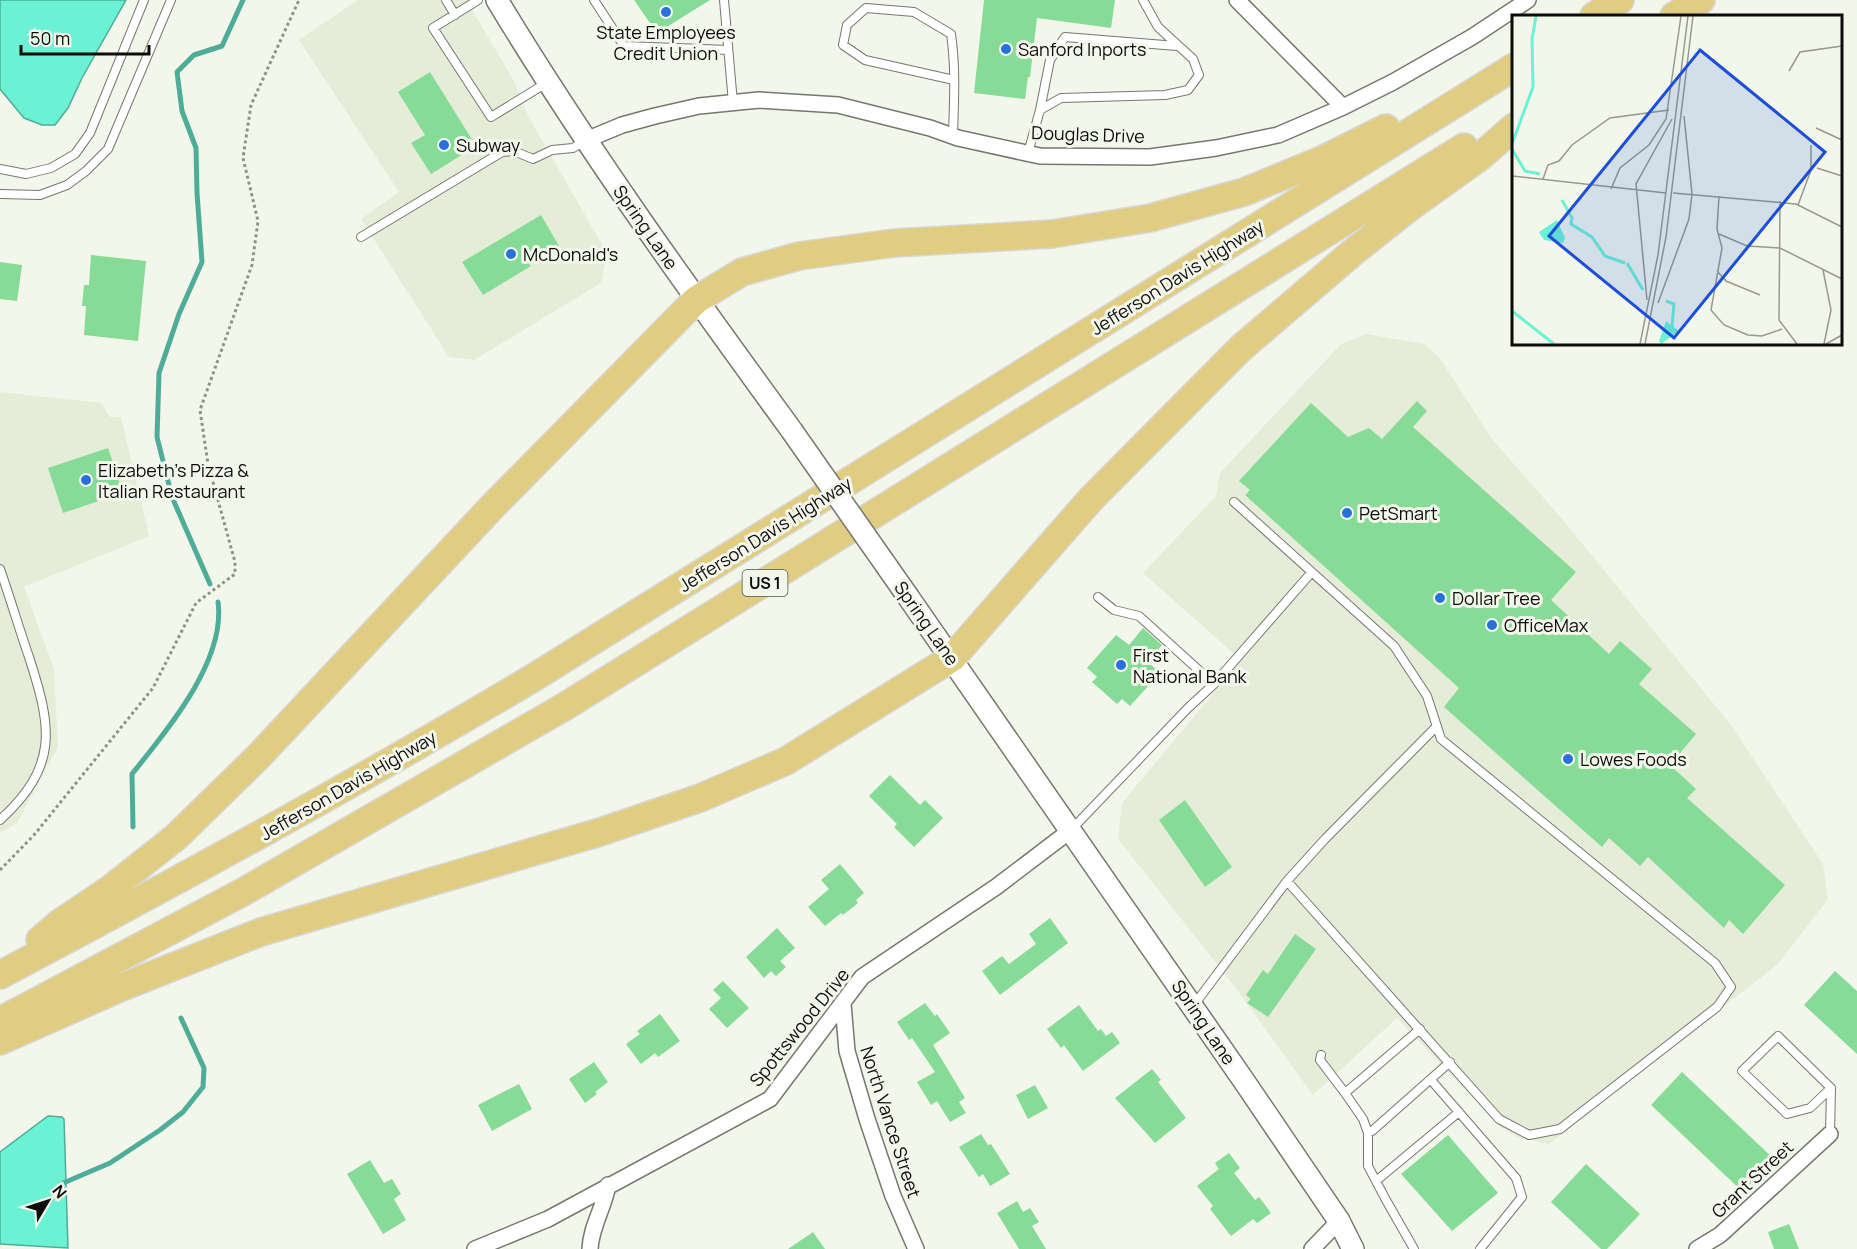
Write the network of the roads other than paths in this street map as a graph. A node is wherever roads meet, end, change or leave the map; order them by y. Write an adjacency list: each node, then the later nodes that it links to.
1 (144, 0): 31 (lane)
2 (171, 0): 32 (lane)
3 (446, 0): 14 (lane)
4 (478, 0): 14 (lane)
5 (497, 0): 21 (street, Spring Lane)
6 (594, 0): 18 (lane)
7 (724, 0): 18 (lane)
8 (1143, 0): 17 (lane)
9 (1237, 0): 23 (street)
10 (1528, 0): 23 (street, Douglas Drive)
11 (1620, 0): 15 (highway)
12 (1701, 0): 16 (highway)
13 (867, 4): 20 (lane); 20 (lane)
14 (455, 15): 21 (lane)
15 (1595, 15)
16 (1676, 15)
17 (1178, 46): 24 (lane); 24 (lane)
18 (728, 50): 22 (lane)
19 (1512, 68): 25 (highway, Jefferson Davis Highway / US 1)
20 (954, 80): 28 (lane)
21 (548, 82): 29 (street, Spring Lane)
22 (733, 103): 28 (street, Douglas Drive); 29 (street, Douglas Drive)
23 (1342, 107): 30 (street, Douglas Drive)
24 (1040, 110): 30 (lane)
25 (1439, 114): 34 (highway); 45 (highway, Jefferson Davis Highway / US 1)
26 (1512, 118): 48 (highway, US 1)
27 (1512, 129): 39 (highway)
28 (953, 136): 30 (street, Douglas Drive)
29 (586, 140): 33 (lane); 34 (street, Spring Lane)
30 (1028, 153)
31 (0, 169)
32 (0, 195)
33 (361, 237)
34 (696, 300): 39 (street, Spring Lane, bridge); 45 (highway)
35 (1234, 502): 37 (lane)
36 (0, 569): 42 (lane)
37 (1311, 573): 40 (lane); 41 (lane)
38 (1098, 597): 40 (lane)
39 (952, 658): 43 (street, Spring Lane); 50 (highway)
40 (1214, 684): 43 (lane)
41 (1436, 727): 44 (lane); 52 (lane)
42 (0, 820)
43 (1071, 830): 46 (street, Spottswood Drive); 47 (street, Spring Lane)
44 (1287, 881): 47 (lane); 49 (lane)
45 (0, 975)
46 (843, 1004): 60 (street, Spottswood Drive); 64 (street, North Vance Street)
47 (1193, 1006): 61 (street, Spring Lane)
48 (0, 1021)
49 (1420, 1029): 52 (lane); 55 (lane)
50 (0, 1041)
51 (1321, 1055): 55 (lane)
52 (1450, 1062): 53 (lane)
53 (1431, 1080): 56 (lane); 57 (lane)
54 (1831, 1088): 54 (lane); 58 (lane)
55 (1345, 1094): 57 (lane)
56 (1459, 1112): 59 (lane); 68 (lane)
57 (1368, 1133): 59 (lane)
58 (1830, 1134): 69 (street, Grant Street)
59 (1376, 1181): 67 (lane)
60 (608, 1185): 62 (street, Spottswood Drive); 63 (street)
61 (1339, 1221): 65 (street); 66 (street, Spring Lane)
62 (476, 1249)
63 (590, 1249)
64 (916, 1249)
65 (1312, 1249)
66 (1353, 1249)
67 (1414, 1249)
68 (1480, 1249)
69 (1697, 1249)

